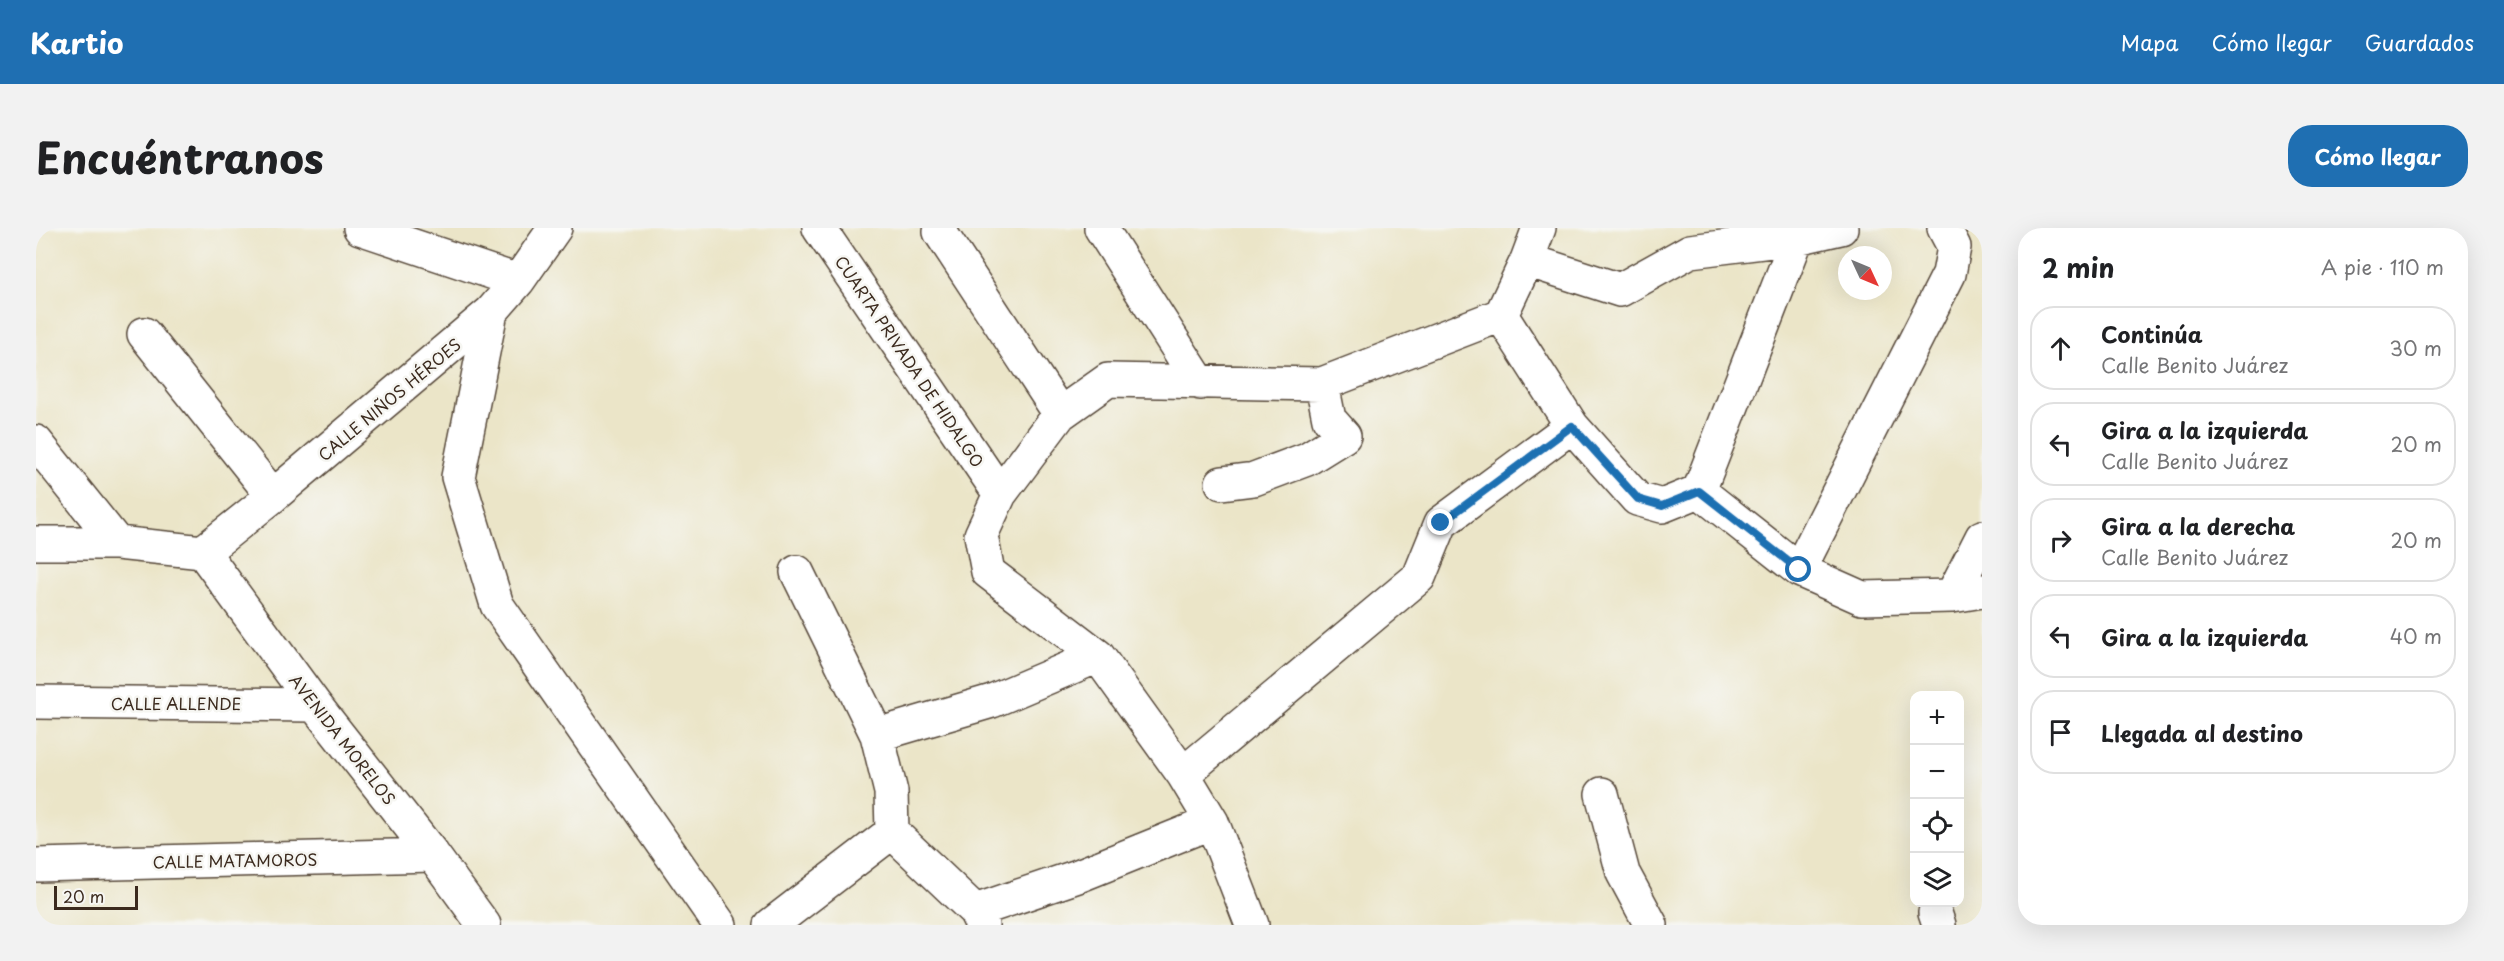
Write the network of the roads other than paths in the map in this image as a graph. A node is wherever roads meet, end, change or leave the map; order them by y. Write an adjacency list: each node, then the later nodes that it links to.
1 (360, 228): 12 (street)
2 (555, 228): 12 (street, CALLE NIÑOS HÉROES)
3 (819, 228): 23 (street, CUARTA PRIVADA DE HIDALGO)
4 (1101, 228): 16 (street)
5 (1539, 228): 11 (street)
6 (1841, 228): 9 (street)
7 (1944, 228): 29 (street)
8 (940, 232): 18 (street)
9 (1797, 238): 10 (street); 22 (street)
10 (1686, 239): 11 (street)
11 (1527, 260): 14 (street)
12 (518, 281): 13 (street, CALLE NIÑOS HÉROES)
13 (491, 312): 24 (street, CALLE NIÑOS HÉROES); 44 (street)
14 (1501, 315): 17 (street); 19 (street)
15 (144, 334): 24 (street)
16 (1200, 383): 17 (street); 18 (street)
17 (1322, 384): 21 (street)
18 (1060, 414): 23 (street)
19 (1572, 426): 22 (street); 36 (street)
20 (36, 442): 27 (street)
21 (1222, 483)
22 (1699, 491): 29 (street)
23 (1000, 494): 32 (street)
24 (273, 496): 28 (street, CALLE NIÑOS HÉROES)
25 (1982, 537): 31 (street)
26 (36, 543): 27 (street)
27 (117, 543): 28 (street)
28 (203, 552): 34 (street, AVENIDA MORELOS)
29 (1799, 570): 31 (street)
30 (797, 572): 35 (street)
31 (1967, 594)
32 (1098, 656): 35 (street); 36 (street)
33 (36, 702): 34 (street, CALLE ALLENDE)
34 (315, 705): 40 (street, AVENIDA MORELOS)
35 (877, 735): 39 (street)
36 (1184, 774): 38 (street)
37 (1602, 794): 47 (street)
38 (1212, 822): 42 (street); 46 (street)
39 (892, 832): 42 (street); 45 (street)
40 (433, 855): 41 (street, CALLE MATAMOROS); 43 (street, AVENIDA MORELOS)
41 (36, 865)
42 (978, 918)
43 (484, 925)
44 (720, 925)
45 (771, 925)
46 (1252, 925)
47 (1651, 925)

